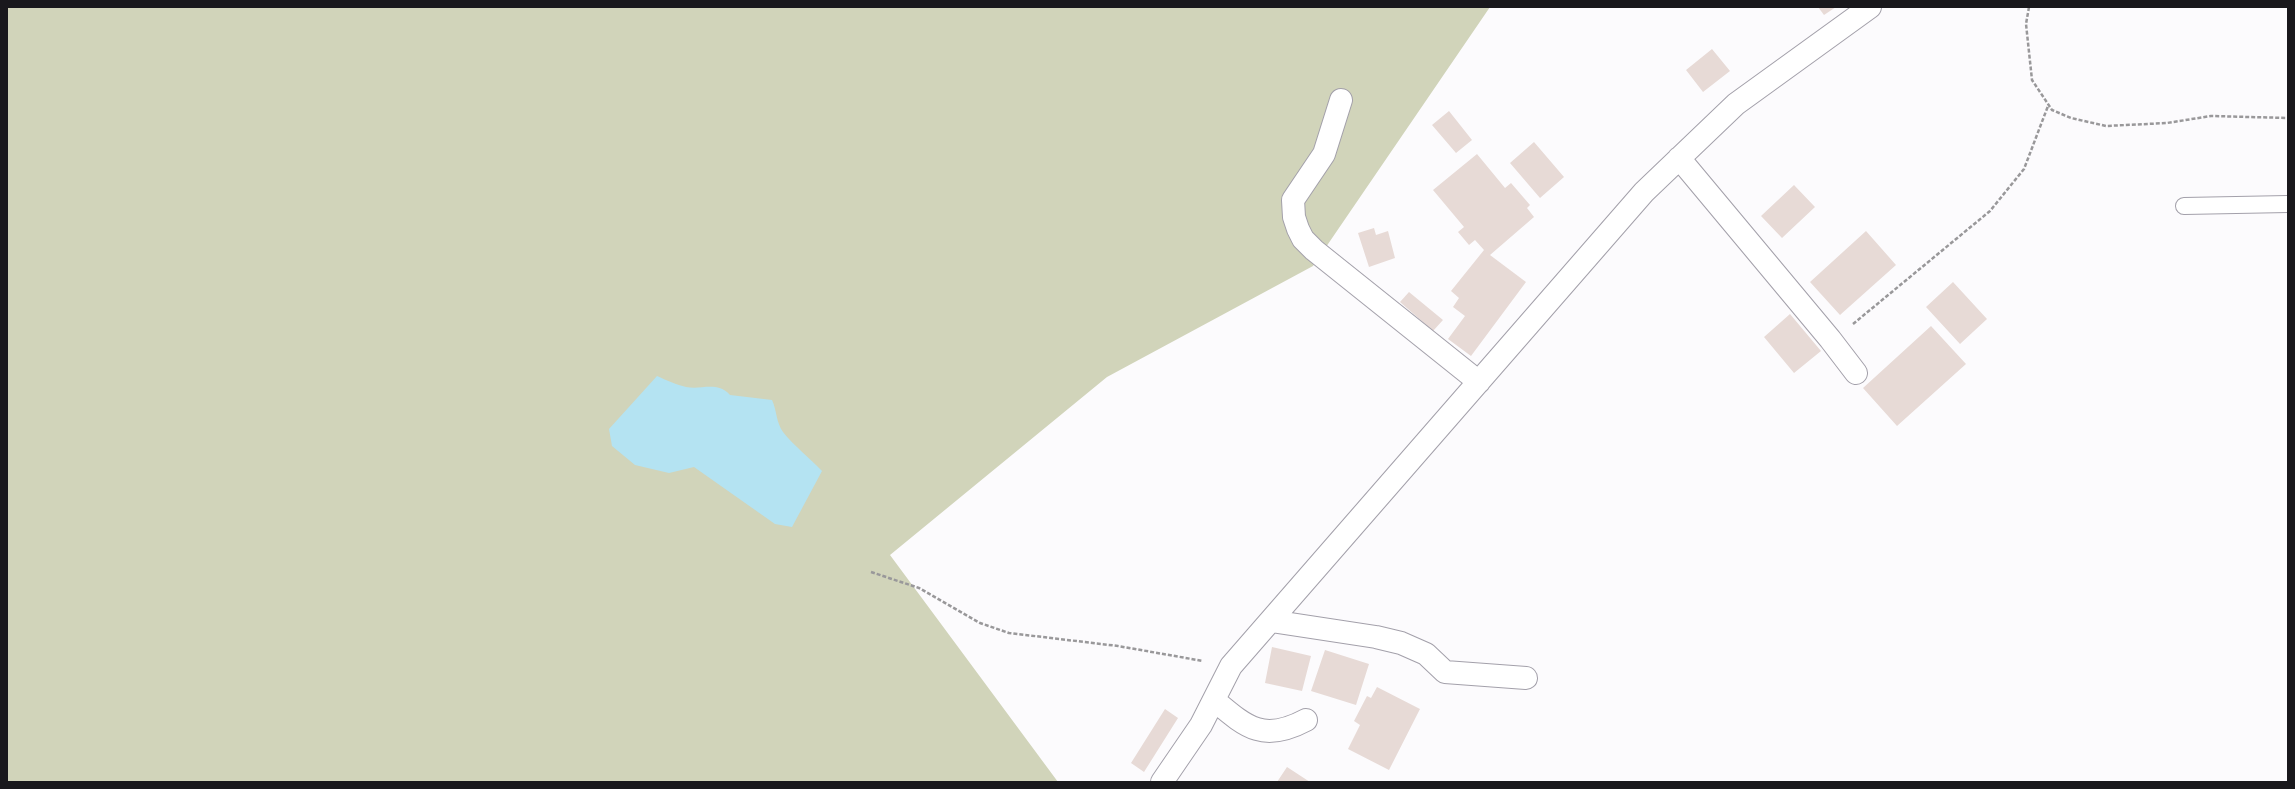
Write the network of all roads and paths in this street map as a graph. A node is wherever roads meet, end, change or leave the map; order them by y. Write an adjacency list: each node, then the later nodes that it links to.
1 (1870, 7): 6 (street)
2 (2029, 7): 4 (path)
3 (1341, 100): 11 (street)
4 (2048, 105): 5 (path); 9 (path)
5 (2288, 118)
6 (1679, 158): 9 (street); 11 (street)
7 (2288, 204): 8 (lane)
8 (2184, 206)
9 (1830, 339): 10 (street)
10 (1856, 374)
11 (1479, 382): 13 (street)
12 (871, 572): 14 (path)
13 (1271, 620): 14 (street); 15 (street)
14 (1231, 666): 16 (street)
15 (1526, 678)
16 (1214, 700): 17 (street); 18 (street)
17 (1306, 720)
18 (1162, 782)

